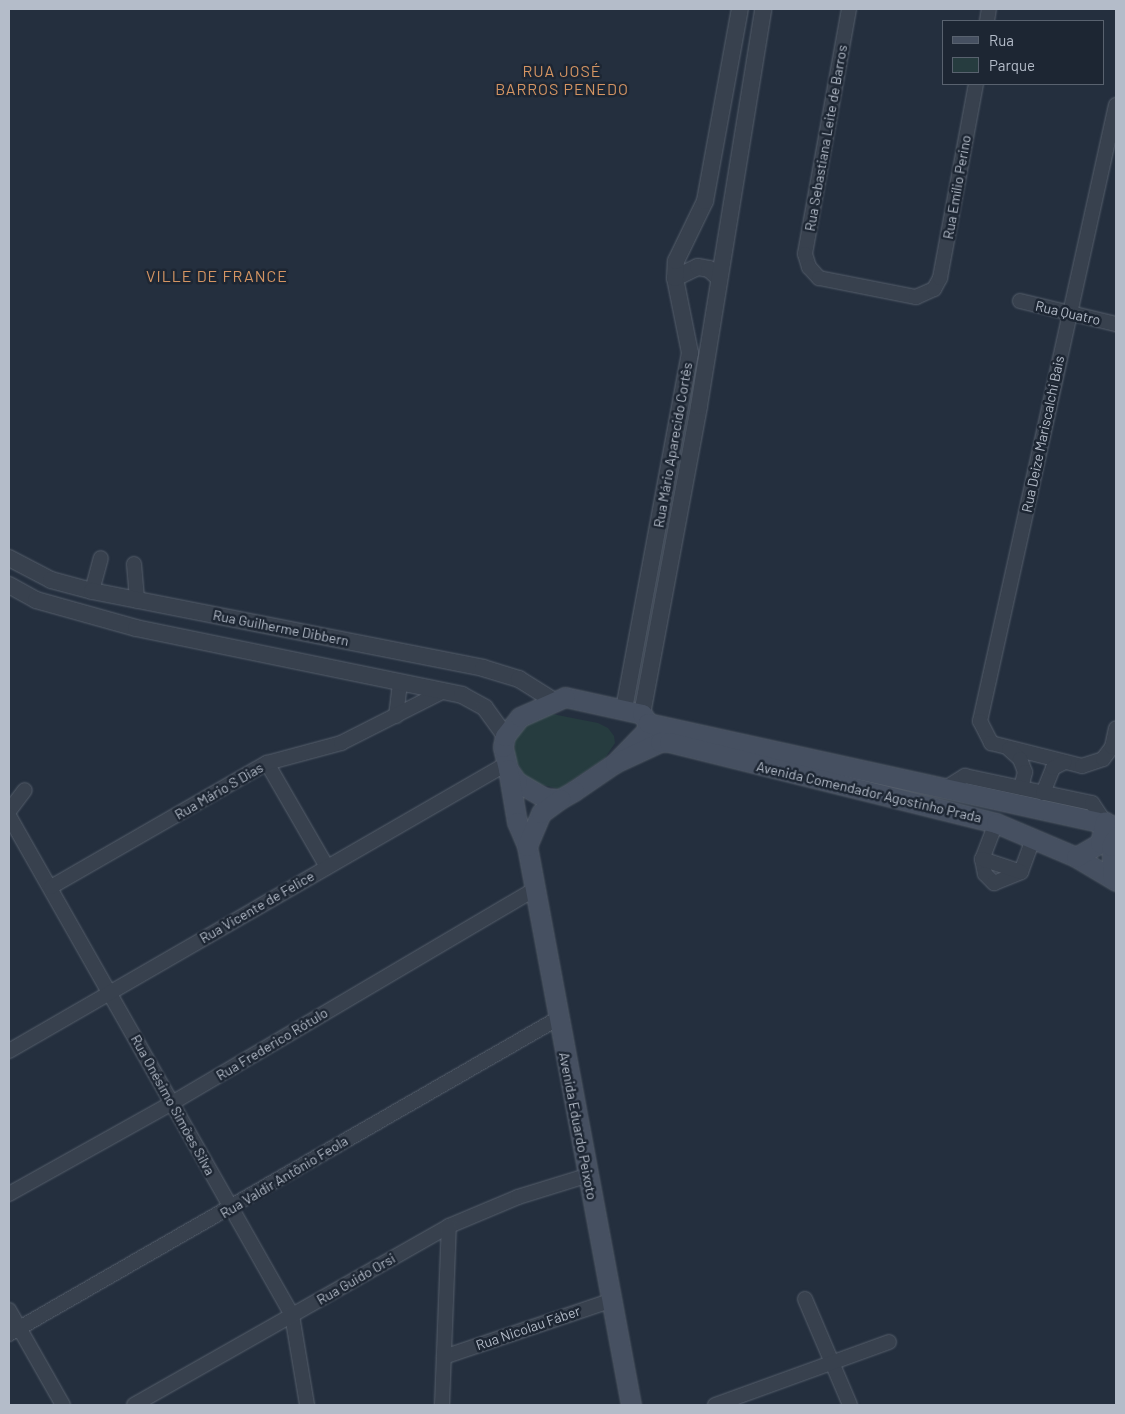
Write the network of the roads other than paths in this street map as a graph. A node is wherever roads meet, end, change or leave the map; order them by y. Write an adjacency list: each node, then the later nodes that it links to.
1 (740, 9): 6 (street, Rua Mário Aparecido Cortês)
2 (763, 9): 7 (street, Rua Mário Aparecido Cortês)
3 (849, 9): 10 (street, Rua Sebastiana Leite de Barros)
4 (976, 85): 10 (street, Rua Emílio Perino)
5 (1116, 105): 12 (street, Rua Deize Mariscalchi Bais)
6 (682, 244): 7 (street); 9 (street, Rua Mário Aparecido Cortês)
7 (721, 257): 8 (street, Rua Mário Aparecido Cortês)
8 (718, 277): 9 (street); 23 (street, Rua Mário Aparecido Cortês)
9 (675, 278): 23 (street, Rua Mário Aparecido Cortês)
10 (934, 289)
11 (1020, 301): 12 (street, Rua Quatro)
12 (1070, 313): 13 (street, Rua Quatro); 27 (street, Rua Deize Mariscalchi Bais)
13 (1116, 324)
14 (9, 558): 18 (street, Rua Guilherme Dibbern)
15 (101, 558): 18 (street)
16 (134, 564): 19 (street)
17 (9, 585): 20 (street)
18 (92, 591): 19 (street, Rua Guilherme Dibbern)
19 (138, 601): 22 (street, Rua Guilherme Dibbern)
20 (400, 685): 21 (street); 24 (street)
21 (442, 692): 24 (street, Rua Mário S Dias); 26 (street)
22 (552, 700): 23 (main road); 26 (main road)
23 (638, 715): 30 (main road); 33 (main road, Avenida Comendador Agostinho Prada)
24 (396, 716): 29 (street, Rua Mário S Dias)
25 (1116, 728): 28 (street, Rua Deize Mariscalchi Bais)
26 (505, 736): 31 (main road)
27 (1008, 749): 28 (street, Rua Deize Mariscalchi Bais); 32 (street, Rua Deize Mariscalchi Bais)
28 (1065, 762): 35 (street)
29 (268, 763): 46 (street); 49 (street, Rua Mário S Dias)
30 (615, 763): 36 (main road); 39 (main road, Avenida Comendador Agostinho Prada)
31 (507, 766): 36 (main road); 43 (main road, Avenida Eduardo Peixoto); 46 (street, Rua Vicente de Felice)
32 (1021, 788): 33 (street); 35 (street)
33 (944, 789): 40 (main road, Avenida Comendador Agostinho Prada)
34 (25, 790): 37 (street)
35 (1044, 793): 40 (street)
36 (560, 800): 43 (main road)
37 (9, 810)
38 (9, 816): 49 (street, Rua Onésimo Simões Silva)
39 (996, 823): 41 (main road, Avenida Comendador Agostinho Prada); 45 (street)
40 (1110, 824): 44 (main road)
41 (1034, 837): 44 (main road, Avenida Comendador Agostinho Prada); 47 (street)
42 (1116, 837): 48 (main road)
43 (527, 846): 50 (main road, Avenida Eduardo Peixoto)
44 (1076, 857): 48 (main road, Avenida Comendador Agostinho Prada)
45 (982, 858): 47 (street); 47 (street)
46 (327, 867): 51 (street, Rua Vicente de Felice)
47 (1021, 872)
48 (1115, 880)
49 (51, 886): 51 (street, Rua Onésimo Simões Silva)
50 (533, 890): 52 (main road, Avenida Eduardo Peixoto); 54 (street, Rua Frederico Rótulo)
51 (110, 992): 53 (street, Rua Vicente de Felice); 54 (street, Rua Onésimo Simões Silva)
52 (557, 1019): 55 (main road, Avenida Eduardo Peixoto); 57 (street, Rua Valdir Antônio Feola)
53 (9, 1051)
54 (172, 1103): 56 (street, Rua Frederico Rótulo); 57 (street, Rua Onésimo Simões Silva)
55 (589, 1175): 58 (street, Rua Guido Orsi); 60 (main road, Avenida Eduardo Peixoto)
56 (9, 1194)
57 (231, 1209): 62 (street, Rua Onésimo Simões Silva); 63 (street, Rua Valdir Antônio Feola)
58 (449, 1226): 62 (street, Rua Guido Orsi); 65 (street)
59 (805, 1299): 66 (street)
60 (612, 1300): 65 (street, Rua Nicolau Fáber); 71 (main road, Avenida Eduardo Peixoto)
61 (9, 1310): 63 (street)
62 (292, 1315): 68 (street, Rua Guido Orsi); 69 (street, Rua Onésimo Simões Silva)
63 (14, 1331): 67 (street)
64 (889, 1342): 66 (street)
65 (444, 1357): 70 (street)
66 (832, 1363): 72 (street); 73 (street)
67 (63, 1405)
68 (134, 1405)
69 (307, 1405)
70 (442, 1405)
71 (631, 1405)
72 (715, 1405)
73 (850, 1405)

